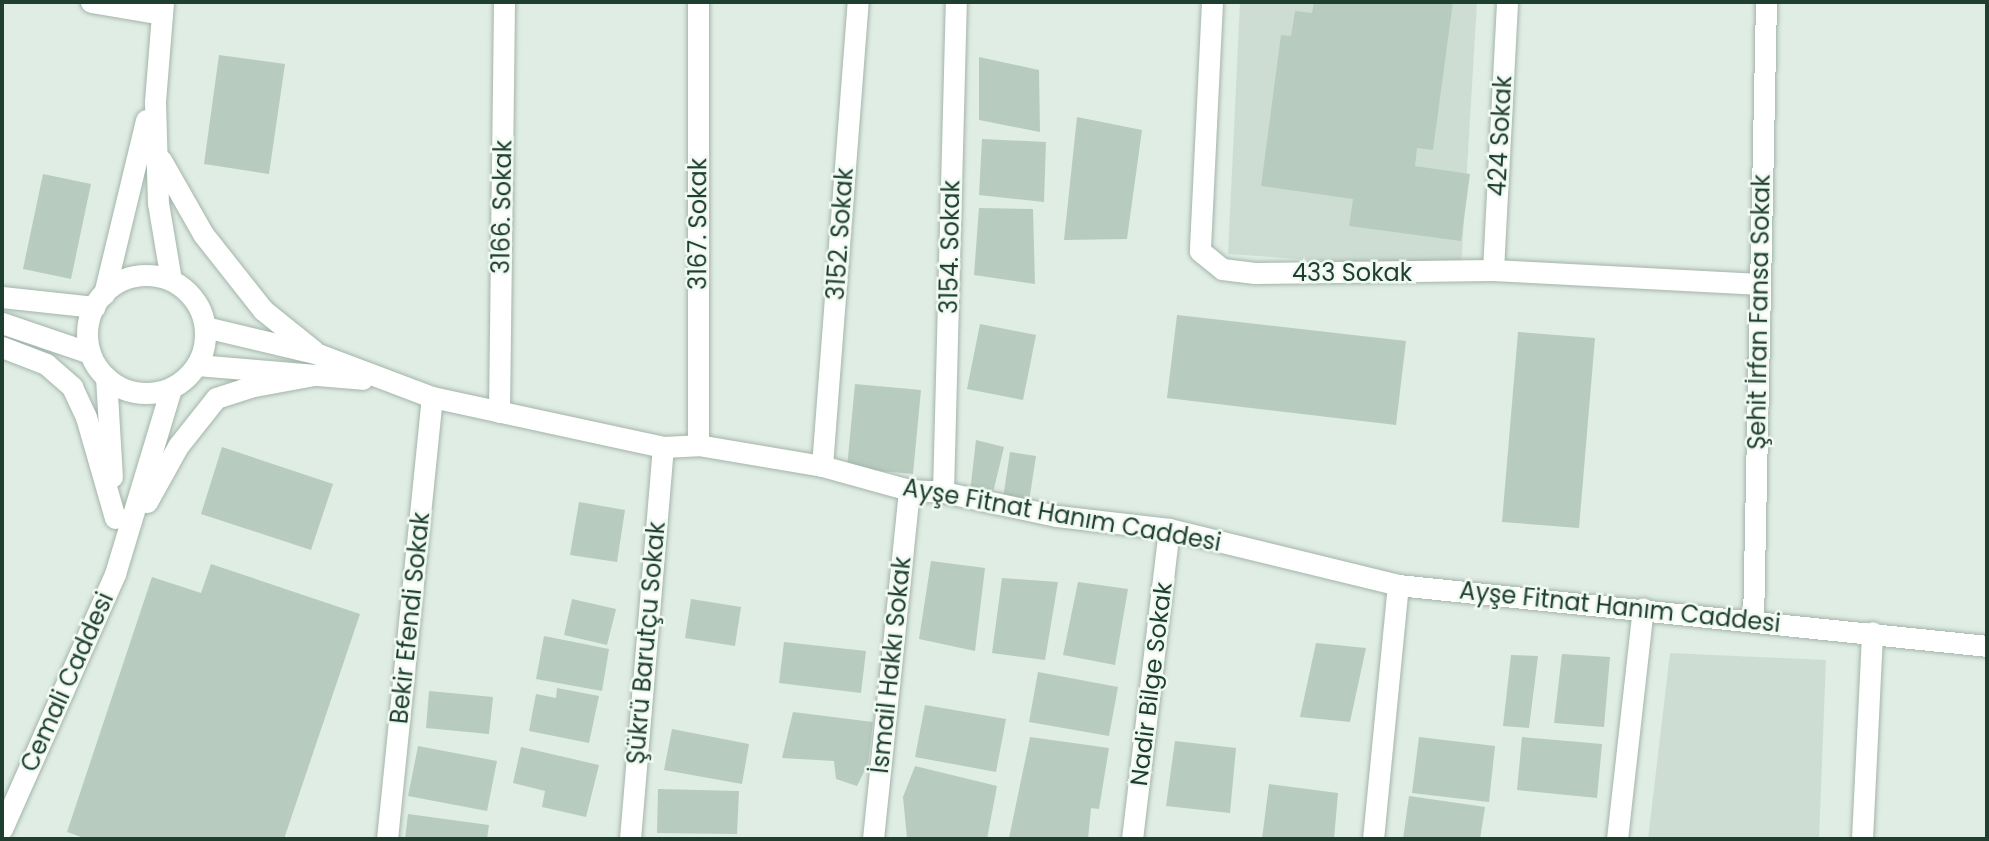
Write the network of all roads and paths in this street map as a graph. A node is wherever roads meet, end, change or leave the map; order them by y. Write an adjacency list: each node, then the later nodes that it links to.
1 (91, 2): 9 (street)
2 (504, 2): 28 (street, 3166. Sokak)
3 (698, 2): 29 (street, 3167. Sokak)
4 (858, 2): 31 (street, 3152. Sokak)
5 (956, 2): 33 (street, 3154. Sokak)
6 (1212, 2): 12 (street, 433 Sokak)
7 (1507, 2): 12 (street, 424 Sokak)
8 (1766, 2): 14 (street, Şehit İrfan Fansa Sokak)
9 (162, 8): 10 (street)
10 (157, 59): 11 (street); 16 (street)
11 (156, 150): 13 (street); 21 (street)
12 (1493, 270): 14 (street, 433 Sokak)
13 (171, 280): 16 (street); 18 (street)
14 (1760, 284): 38 (street, Şehit İrfan Fansa Sokak)
15 (2, 297): 16 (street)
16 (99, 300): 20 (street)
17 (2, 323): 20 (street)
18 (205, 327): 21 (street, Ayşe Fitnat Hanım Caddesi); 22 (street)
19 (2, 347): 34 (street)
20 (90, 353): 24 (street)
21 (318, 354): 25 (street, Ayşe Fitnat Hanım Caddesi)
22 (197, 365): 23 (street, Ayşe Fitnat Hanım Caddesi); 26 (street)
23 (314, 375): 25 (street, Ayşe Fitnat Hanım Caddesi); 34 (street)
24 (106, 377): 26 (street); 34 (street, Cemali Caddesi)
25 (392, 383): 27 (street, Ayşe Fitnat Hanım Caddesi)
26 (171, 388): 34 (street, Cemali Caddesi)
27 (432, 397): 28 (street, Ayşe Fitnat Hanım Caddesi); 42 (street, Bekir Efendi Sokak)
28 (499, 412): 30 (street, Ayşe Fitnat Hanım Caddesi)
29 (698, 445): 30 (street, Ayşe Fitnat Hanım Caddesi); 31 (street, Ayşe Fitnat Hanım Caddesi)
30 (663, 447): 43 (street, Şükrü Barutçu Sokak)
31 (822, 466): 32 (street, Ayşe Fitnat Hanım Caddesi)
32 (909, 490): 33 (street, Ayşe Fitnat Hanım Caddesi); 44 (street, İsmail Hakkı Sokak)
33 (943, 492): 35 (street, Ayşe Fitnat Hanım Caddesi)
34 (122, 526): 41 (street, Cemali Caddesi)
35 (1169, 529): 36 (street, Ayşe Fitnat Hanım Caddesi); 45 (street, Nadir Bilge Sokak)
36 (1398, 585): 37 (street, Ayşe Fitnat Hanım Caddesi); 46 (street)
37 (1643, 608): 38 (street, Ayşe Fitnat Hanım Caddesi); 47 (street)
38 (1753, 622): 39 (street, Ayşe Fitnat Hanım Caddesi)
39 (1872, 632): 40 (street, Ayşe Fitnat Hanım Caddesi); 48 (street)
40 (1987, 646)
41 (2, 829)
42 (387, 839)
43 (630, 839)
44 (873, 839)
45 (1132, 839)
46 (1373, 839)
47 (1617, 839)
48 (1862, 839)

